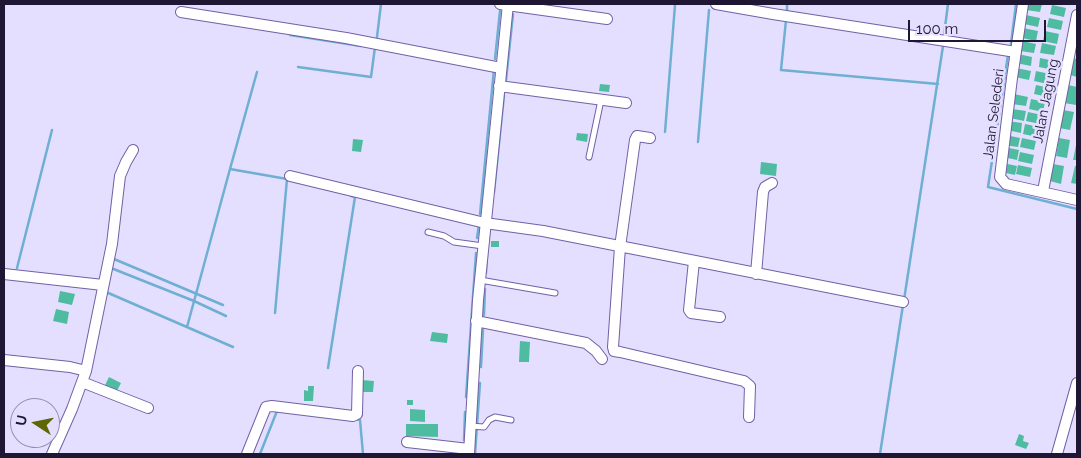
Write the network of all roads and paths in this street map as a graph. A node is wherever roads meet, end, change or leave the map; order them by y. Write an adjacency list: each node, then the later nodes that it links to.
1 (505, 4): 6 (street); 8 (street)
2 (716, 4): 7 (street)
3 (1023, 4): 7 (street, Jalan Selederi)
4 (181, 12): 8 (street)
5 (1077, 16): 17 (street, Jalan Jagung)
6 (607, 19)
7 (1016, 52): 17 (street, Jalan Selederi)
8 (501, 68): 9 (street)
9 (498, 86): 10 (street); 19 (street)
10 (602, 100): 11 (street); 14 (lane)
11 (626, 103)
12 (650, 138): 22 (street)
13 (133, 150): 27 (street)
14 (589, 157)
15 (290, 176): 19 (street)
16 (772, 183): 25 (street)
17 (1043, 191): 18 (street, Jalan Selederi)
18 (1077, 200)
19 (485, 223): 21 (street); 22 (street)
20 (428, 232): 21 (lane)
21 (483, 246): 26 (street)
22 (620, 247): 23 (street); 39 (street)
23 (694, 261): 25 (street); 30 (street)
24 (4, 274): 27 (street)
25 (756, 274): 29 (street)
26 (480, 280): 28 (lane); 31 (street)
27 (102, 285): 34 (street)
28 (555, 293)
29 (903, 302)
30 (720, 317)
31 (476, 321): 32 (street); 41 (street)
32 (602, 359)
33 (4, 360): 34 (street)
34 (86, 371): 36 (street)
35 (358, 371): 45 (street)
36 (82, 382): 38 (street); 44 (street)
37 (1077, 383): 46 (street)
38 (148, 408)
39 (749, 417)
40 (511, 420): 41 (lane)
41 (470, 426): 43 (street)
42 (407, 442): 43 (street)
43 (469, 451)
44 (52, 454)
45 (247, 454)
46 (1058, 454)

